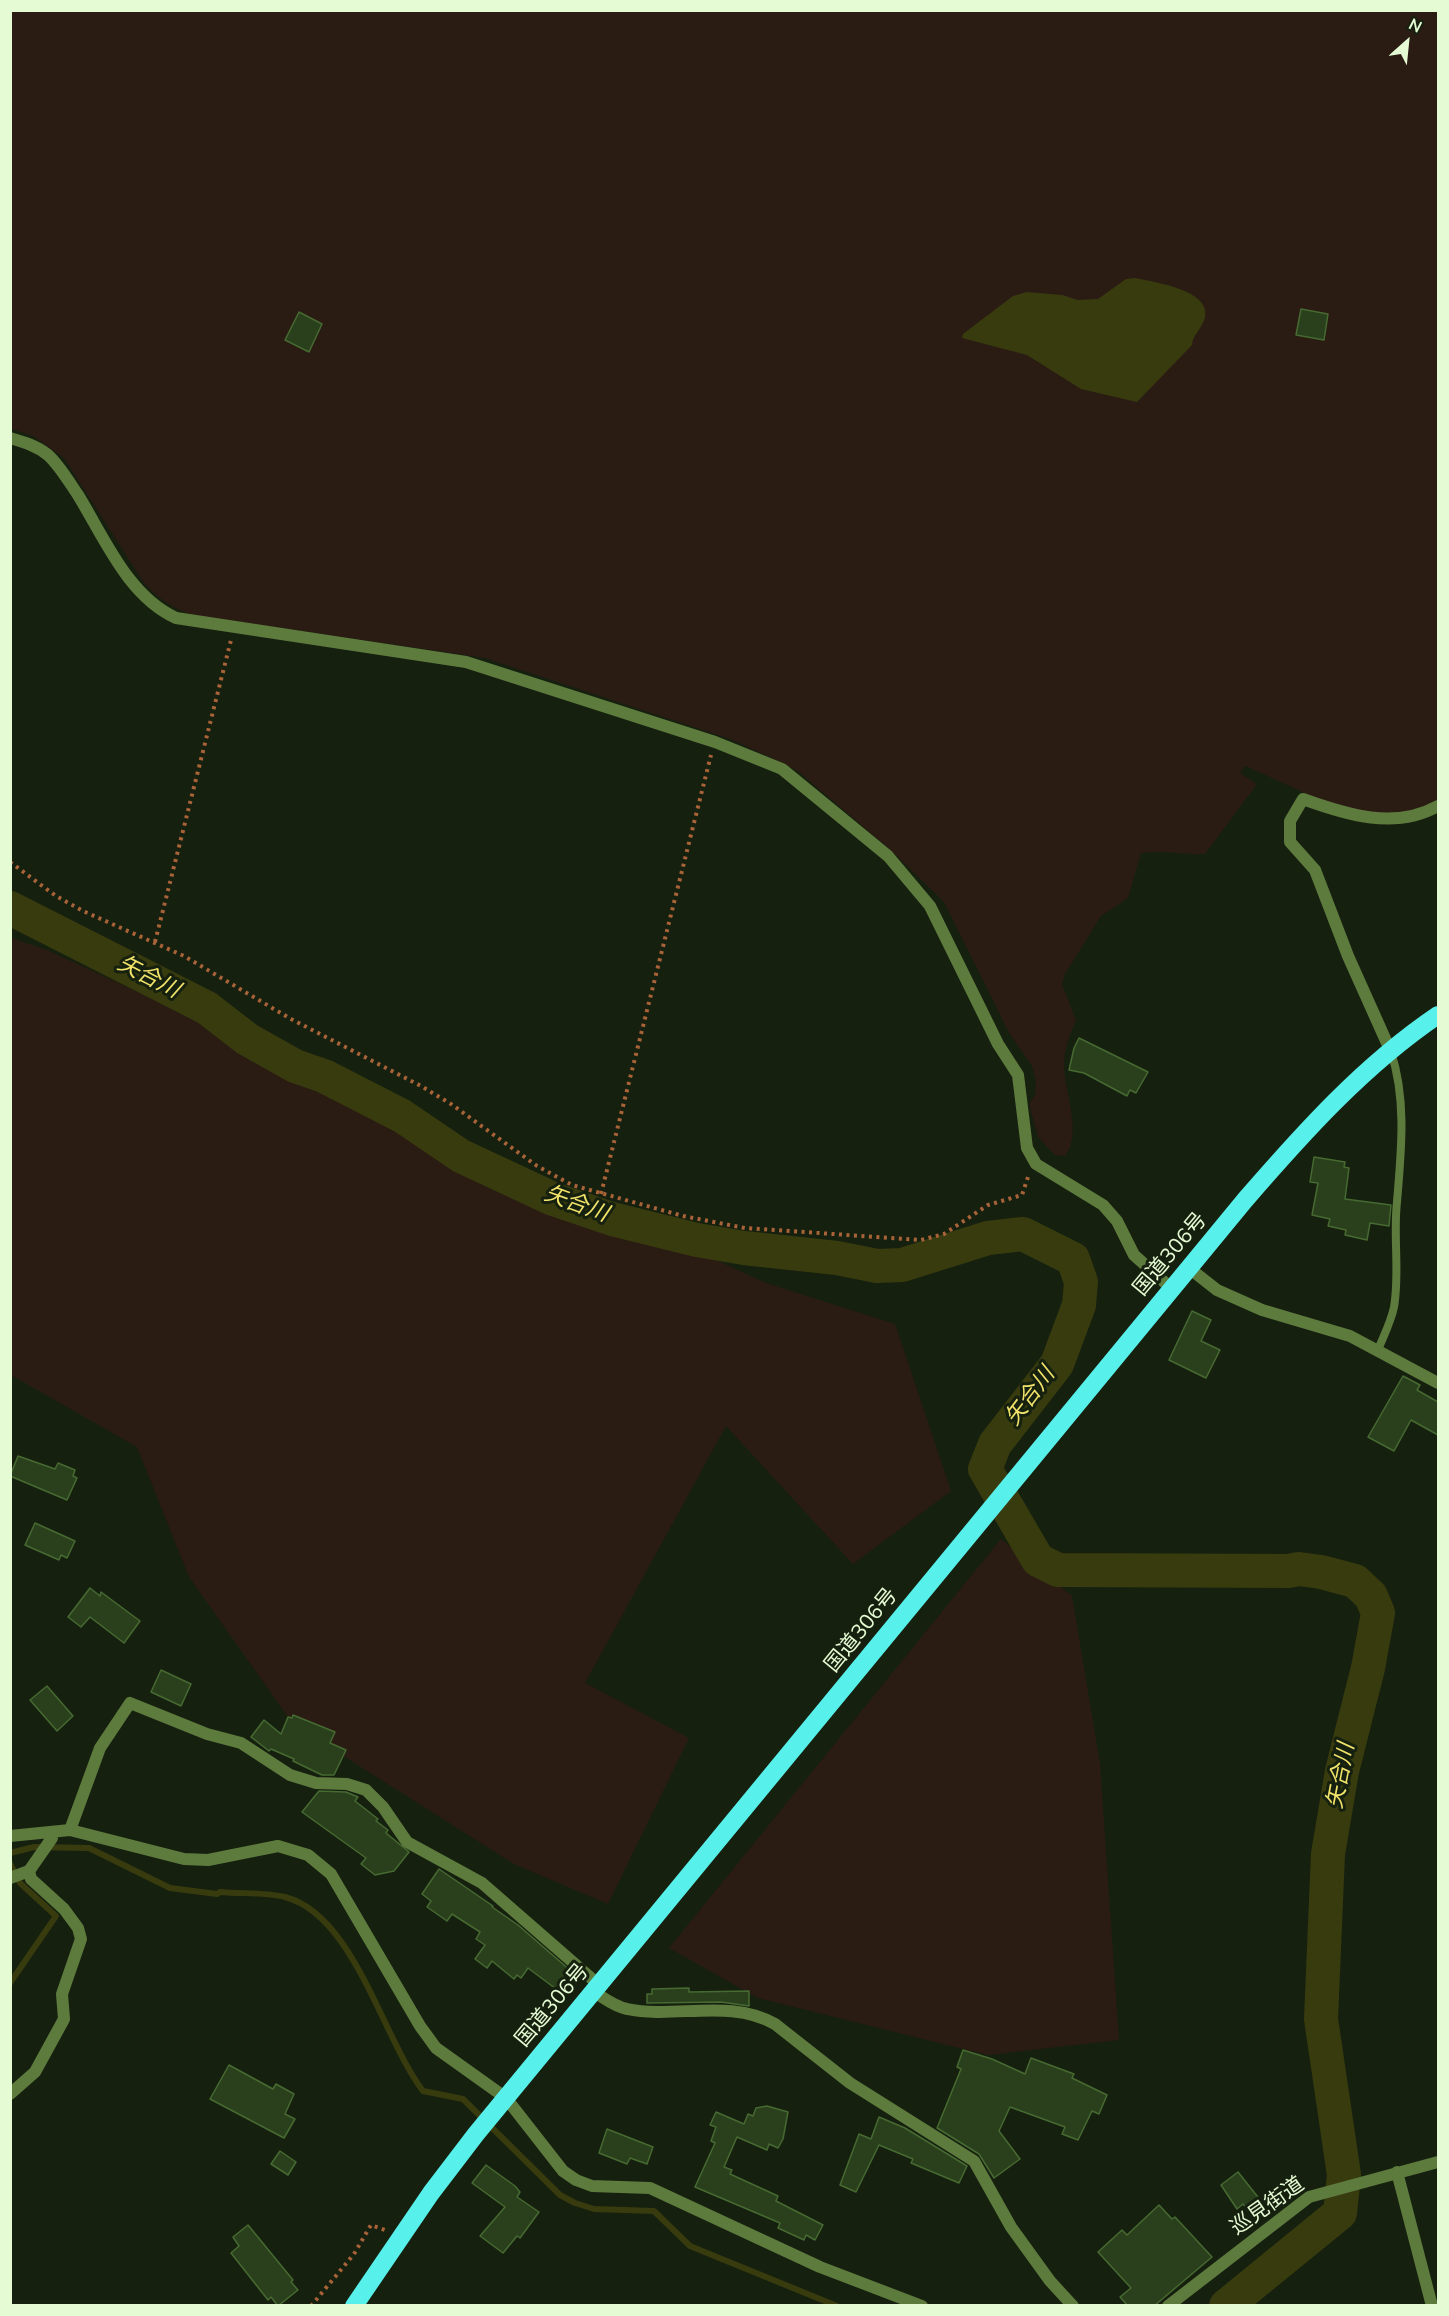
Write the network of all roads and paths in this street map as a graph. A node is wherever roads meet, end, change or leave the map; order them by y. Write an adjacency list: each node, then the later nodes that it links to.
1 (10, 438): 2 (street)
2 (234, 627): 3 (street); 6 (path)
3 (715, 742): 9 (street); 10 (path)
4 (1438, 806): 8 (street)
5 (10, 862): 6 (path)
6 (155, 942): 10 (path)
7 (1438, 1015): 8 (highway, 国道306号)
8 (1391, 1052): 11 (highway, 国道306号); 13 (lane)
9 (1027, 1148): 10 (path); 12 (street)
10 (601, 1194)
11 (1189, 1268): 12 (highway, 国道306号); 13 (street)
12 (1172, 1289): 20 (highway, 国道306号)
13 (1378, 1350): 14 (street)
14 (1438, 1383)
15 (70, 1830): 16 (street); 20 (street); 22 (street)
16 (52, 1835): 17 (street); 18 (street)
17 (10, 1836)
18 (26, 1872): 19 (street); 21 (street)
19 (10, 1878)
20 (596, 1989): 22 (highway, 国道306号); 29 (street)
21 (10, 2094)
22 (502, 2103): 27 (highway, 国道306号); 28 (street)
23 (1438, 2162): 24 (street, 巡見街道)
24 (1397, 2172): 30 (street, 巡見街道); 31 (street)
25 (371, 2225): 26 (path)
26 (311, 2306)
27 (354, 2306)
28 (922, 2306)
29 (1073, 2306)
30 (1168, 2306)
31 (1432, 2306)

